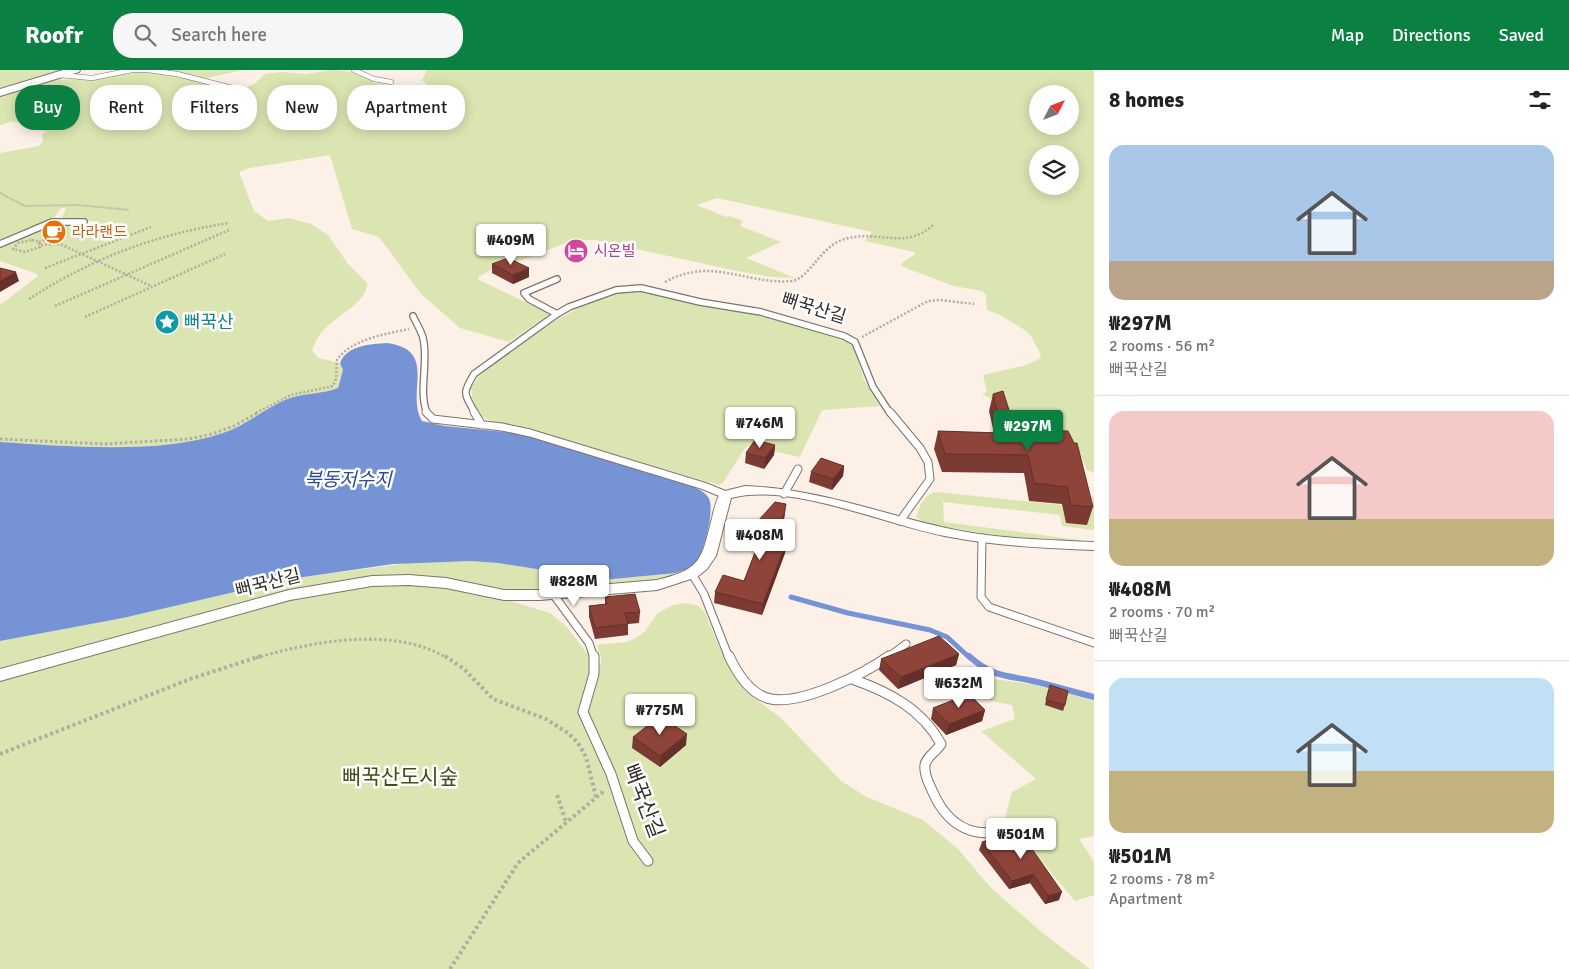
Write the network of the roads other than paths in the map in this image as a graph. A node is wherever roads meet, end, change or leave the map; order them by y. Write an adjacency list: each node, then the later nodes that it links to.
1 (74, 70): 3 (street)
2 (354, 70): 4 (lane)
3 (60, 75): 5 (lane); 6 (street)
4 (391, 82)
5 (220, 85)
6 (0, 92)
7 (84, 222): 8 (lane)
8 (0, 244)
9 (557, 279): 10 (lane)
10 (557, 314): 12 (lane, 뻐꾹산길); 16 (lane, 뻐꾹산길)
11 (413, 316): 12 (lane)
12 (482, 425): 15 (lane)
13 (798, 469): 14 (lane)
14 (784, 494): 15 (street); 16 (street)
15 (726, 495): 19 (street, 뻐꾹산길)
16 (900, 522): 17 (street)
17 (982, 538): 18 (street); 21 (lane)
18 (1094, 546)
19 (692, 574): 20 (street, 뻐꾹산길); 24 (lane)
20 (552, 594): 23 (street, 뻐꾹산길); 26 (lane, 뻐꾹산길)
21 (1094, 643)
22 (906, 644): 24 (lane)
23 (0, 675)
24 (852, 679): 25 (lane)
25 (1002, 831)
26 (648, 861)

